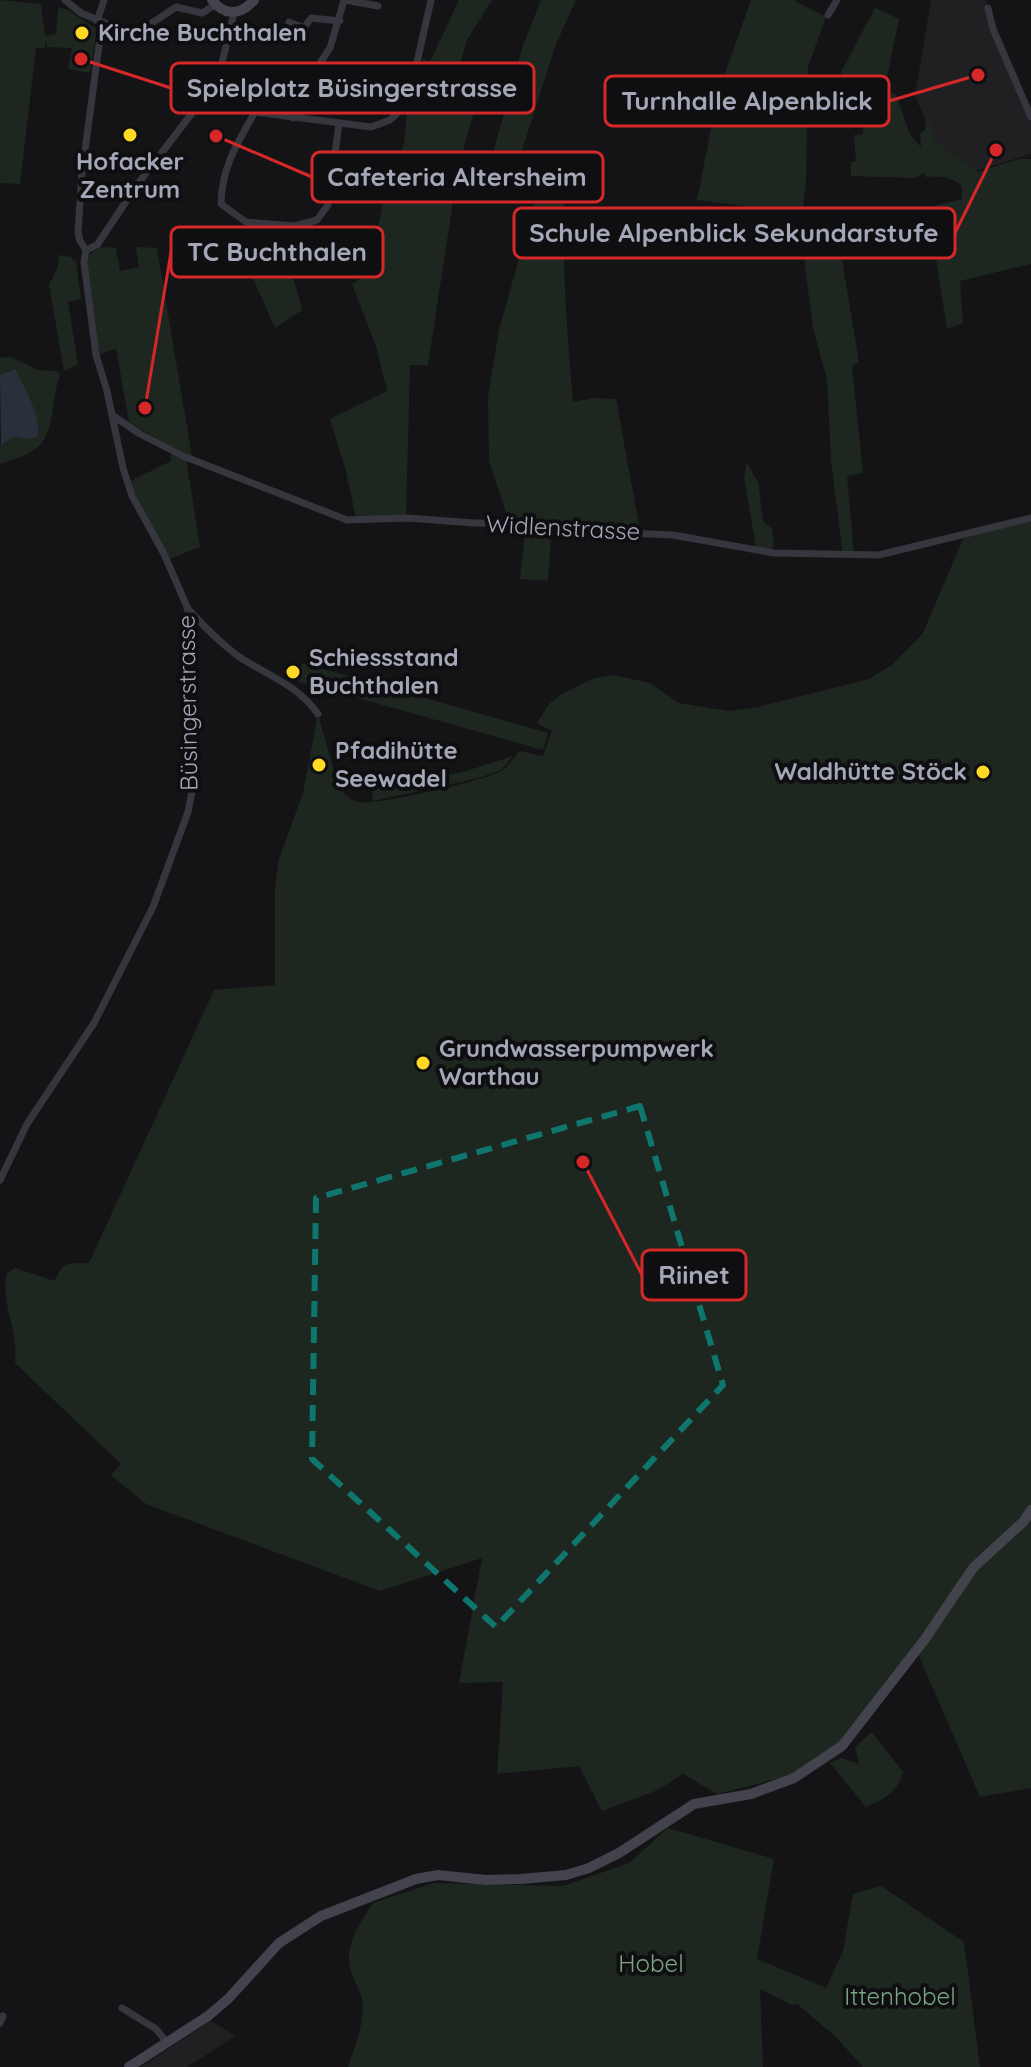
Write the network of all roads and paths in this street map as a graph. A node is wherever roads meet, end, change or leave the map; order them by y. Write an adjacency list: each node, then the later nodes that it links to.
1 (65, 0): 14 (street)
2 (104, 0): 14 (street, Büsingerstrasse)
3 (254, 0): 11 (street)
4 (345, 0): 9 (street); 13 (street)
5 (431, 0): 20 (street)
6 (837, 0): 12 (street)
7 (214, 2): 8 (street); 11 (street)
8 (176, 3): 14 (street)
9 (378, 6)
10 (988, 8): 18 (street)
11 (234, 13): 16 (street)
12 (828, 15)
13 (340, 21): 15 (street); 19 (street)
14 (100, 22): 21 (street, Büsingerstrasse)
15 (289, 22)
16 (212, 87): 17 (street); 21 (street)
17 (255, 112): 19 (street); 20 (street)
18 (1031, 117)
19 (293, 118): 20 (street)
20 (339, 124)
21 (86, 250): 22 (street, Büsingerstrasse)
22 (112, 415): 23 (street, Widlenstrasse); 24 (street, Büsingerstrasse)
23 (1031, 518)
24 (188, 609): 25 (street); 26 (street, Büsingerstrasse)
25 (318, 714)
26 (0, 1180)
27 (1031, 1510): 29 (street)
28 (122, 2008): 29 (street)
29 (166, 2041): 30 (street)
30 (129, 2067)

